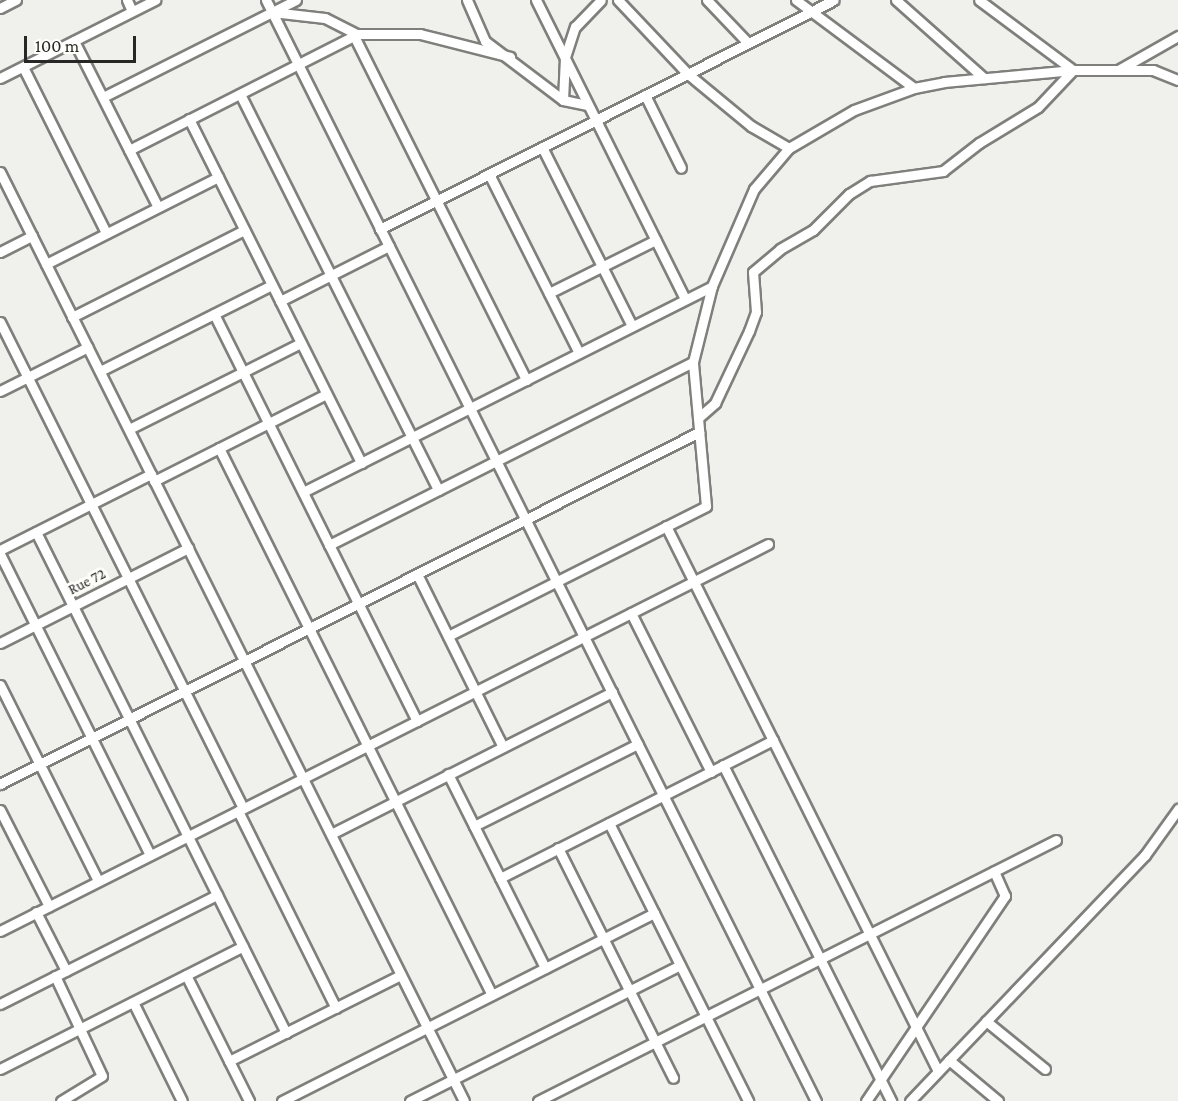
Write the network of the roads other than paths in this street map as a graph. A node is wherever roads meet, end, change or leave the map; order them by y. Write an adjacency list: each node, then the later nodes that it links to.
1 (16, 0): 15 (street)
2 (127, 0): 16 (street)
3 (155, 0): 16 (street)
4 (266, 0): 17 (street)
5 (296, 0): 17 (street)
6 (467, 0): 22 (street)
7 (536, 0): 23 (street)
8 (601, 0): 23 (street)
9 (618, 0): 28 (street)
10 (706, 0): 21 (street)
11 (796, 0): 18 (street)
12 (834, 0): 18 (street)
13 (896, 0): 30 (street)
14 (979, 0): 26 (street)
15 (0, 8)
16 (132, 12): 20 (street)
17 (272, 12): 22 (street); 24 (street); 35 (street)
18 (808, 13): 21 (street); 32 (street)
19 (1178, 36): 27 (street)
20 (74, 41): 25 (street); 35 (street)
21 (748, 43): 28 (street)
22 (510, 57): 36 (street)
23 (565, 57): 36 (street); 37 (street)
24 (298, 64): 33 (street); 47 (street); 49 (street)
25 (23, 67): 29 (street); 51 (street)
26 (1073, 70): 27 (street); 30 (street); 79 (street)
27 (1118, 70): 31 (street)
28 (688, 74): 34 (street); 41 (street)
29 (0, 78)
30 (984, 78): 32 (street)
31 (1178, 80)
32 (914, 88): 41 (street)
33 (240, 93): 38 (street); 58 (street)
34 (645, 95): 39 (street); 43 (street)
35 (103, 97): 42 (street)
36 (563, 100): 37 (street)
37 (587, 105): 39 (street)
38 (189, 119): 42 (street); 46 (street)
39 (596, 120): 40 (street); 53 (street)
40 (542, 147): 45 (street); 57 (street)
41 (789, 147): 60 (street)
42 (129, 150): 48 (street)
43 (681, 168)
44 (0, 172): 52 (street)
45 (489, 174): 47 (street); 61 (street)
46 (218, 177): 48 (street); 50 (street)
47 (436, 201): 49 (street); 75 (street)
48 (158, 207): 51 (street)
49 (380, 229): 54 (street)
50 (244, 230): 59 (street); 65 (street)
51 (106, 233): 56 (street)
52 (32, 236): 55 (street); 56 (street)
53 (656, 240): 57 (street); 62 (street)
54 (389, 246): 58 (street); 78 (street)
55 (0, 252)
56 (46, 264): 65 (street)
57 (602, 266): 61 (street); 67 (street)
58 (331, 275): 63 (street); 83 (street)
59 (272, 285): 63 (street); 64 (street)
60 (712, 286): 62 (street); 71 (street)
61 (549, 293): 70 (street)
62 (685, 299): 67 (street)
63 (280, 301): 68 (street)
64 (214, 314): 72 (street); 73 (street)
65 (72, 317): 69 (street)
66 (0, 322): 74 (street)
67 (632, 326): 70 (street)
68 (301, 343): 73 (street); 77 (street)
69 (88, 347): 72 (street); 74 (street)
70 (579, 353): 75 (street)
71 (693, 362): 79 (street); 85 (street)
72 (100, 371): 81 (street)
73 (243, 372): 80 (street); 81 (street)
74 (28, 377): 76 (street); 90 (street)
75 (525, 380): 78 (street)
76 (0, 391)
77 (326, 394): 80 (street); 86 (street)
78 (470, 408): 83 (street); 85 (street)
79 (698, 418): 82 (street)
80 (268, 423): 84 (street); 89 (street)
81 (129, 429): 87 (street)
82 (699, 432): 91 (street); 92 (street)
83 (412, 437): 86 (street); 88 (street)
84 (219, 448): 87 (street); 106 (street)
85 (496, 461): 88 (street); 91 (street)
86 (361, 463): 89 (street)
87 (153, 477): 90 (street); 96 (street)
88 (438, 490): 95 (street)
89 (303, 492): 95 (street)
90 (91, 504): 93 (street); 99 (street)
91 (525, 519): 98 (street); 100 (street)
92 (666, 526): 100 (street); 101 (street)
93 (36, 532): 97 (street); 103 (street)
94 (768, 544): 101 (street)
95 (329, 545): 102 (street)
96 (188, 548): 99 (street, Rue 72); 110 (street)
97 (0, 552): 105 (street)
98 (417, 574): 102 (street); 107 (street)
99 (128, 578): 103 (street, Rue 72); 112 (street)
100 (556, 581): 107 (street); 108 (street)
101 (693, 582): 104 (street); 118 (street)
102 (358, 603): 106 (street); 116 (street)
103 (73, 606): 105 (street, Rue 72); 115 (street)
104 (631, 613): 108 (street); 124 (street)
105 (35, 625): 109 (street, Rue 72); 117 (street)
106 (309, 628): 110 (street); 120 (street)
107 (448, 636): 113 (street)
108 (584, 637): 113 (street); 114 (street)
109 (0, 642)
110 (244, 661): 112 (street); 126 (street)
111 (0, 685): 122 (street)
112 (184, 691): 115 (street); 132 (street)
113 (475, 691): 116 (street); 121 (street)
114 (612, 692): 119 (street); 121 (street)
115 (129, 719): 117 (street); 136 (street)
116 (417, 721): 120 (street)
117 (92, 738): 122 (street); 139 (street)
118 (773, 740): 123 (street); 148 (street)
119 (638, 744): 128 (street); 134 (street)
120 (368, 746): 126 (street); 129 (street)
121 (503, 747): 125 (street)
122 (40, 764): 127 (street); 142 (street)
123 (723, 765): 124 (street); 151 (street)
124 (711, 772): 128 (street)
125 (448, 774): 129 (street); 134 (street)
126 (303, 778): 132 (street); 135 (street)
127 (0, 784)
128 (663, 796): 133 (street); 158 (street)
129 (395, 801): 135 (street); 160 (street)
130 (1178, 809): 165 (street)
131 (0, 810): 144 (street)
132 (240, 810): 136 (street); 163 (street)
133 (609, 823): 138 (street); 146 (street)
134 (474, 826): 141 (street)
135 (331, 834): 156 (street)
136 (188, 836): 139 (street); 143 (street)
137 (1056, 840): 140 (street)
138 (558, 848): 141 (street); 149 (street)
139 (150, 855): 142 (street)
140 (994, 871): 148 (street); 166 (street)
141 (500, 878): 153 (street)
142 (98, 881): 144 (street)
143 (217, 895): 150 (street); 154 (street)
144 (49, 906): 145 (street)
145 (36, 912): 147 (street); 154 (street)
146 (654, 914): 149 (street); 152 (street)
147 (0, 931)
148 (870, 934): 151 (street); 166 (street)
149 (603, 939): 153 (street); 159 (street)
150 (243, 946): 155 (street); 169 (street)
151 (820, 959): 158 (street); 178 (street)
152 (680, 965): 159 (street); 164 (street)
153 (545, 968): 160 (street)
154 (66, 971): 157 (street)
155 (186, 975): 161 (street); 172 (street)
156 (401, 975): 163 (street); 168 (street)
157 (55, 976): 162 (street); 167 (street)
158 (760, 989): 164 (street); 187 (street)
159 (629, 991): 170 (street); 177 (street)
160 (492, 995): 168 (street)
161 (133, 1002): 167 (street); 180 (street)
162 (0, 1004)
163 (336, 1008): 169 (street)
164 (706, 1017): 170 (street); 186 (street)
165 (986, 1021): 171 (street); 174 (street)
166 (916, 1027): 175 (street); 178 (street)
167 (81, 1028): 173 (street); 179 (street)
168 (428, 1028): 177 (street); 182 (street)
169 (286, 1033): 172 (street)
170 (655, 1042): 176 (street); 185 (street)
171 (949, 1060): 175 (street); 191 (street)
172 (230, 1061): 181 (street)
173 (0, 1069)
174 (1046, 1069)
175 (938, 1071): 190 (street)
176 (673, 1078)
177 (453, 1079): 183 (street); 184 (street)
178 (880, 1079): 188 (street); 189 (street)
179 (61, 1101)
180 (182, 1101)
181 (249, 1101)
182 (282, 1101)
183 (410, 1101)
184 (464, 1101)
185 (538, 1101)
186 (748, 1101)
187 (816, 1101)
188 (866, 1101)
189 (891, 1101)
190 (910, 1101)
191 (998, 1101)

